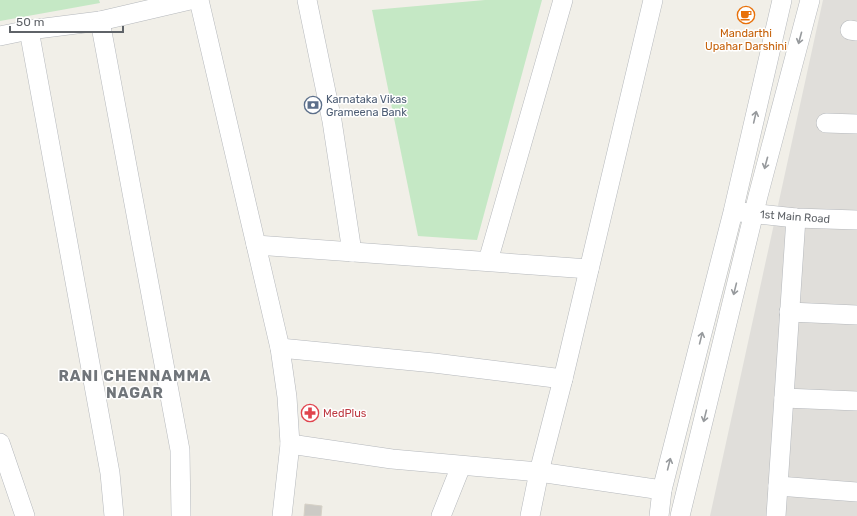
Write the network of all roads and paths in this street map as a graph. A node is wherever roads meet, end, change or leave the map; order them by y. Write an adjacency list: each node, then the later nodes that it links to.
1 (190, 0): 8 (street)
2 (199, 0): 17 (street)
3 (306, 0): 18 (street)
4 (563, 0): 19 (street)
5 (653, 0): 20 (street)
6 (782, 0): 13 (street, one-way to 6)
7 (810, 0): 14 (street, one-way to 14)
8 (100, 21): 9 (street); 36 (street)
9 (28, 30): 10 (street); 35 (street)
10 (0, 36)
11 (826, 123): 12 (street)
12 (857, 124)
13 (733, 212): 14 (street, 1st Main Road); 32 (street, one-way to 13)
14 (753, 214): 15 (street, 1st Main Road); 41 (street, one-way to 41)
15 (796, 218): 16 (street, 1st Main Road); 21 (street)
16 (857, 220)
17 (256, 245): 18 (street); 23 (street)
18 (352, 252): 19 (street)
19 (488, 261): 20 (street)
20 (589, 269): 24 (street)
21 (789, 312): 22 (street); 25 (street)
22 (857, 315)
23 (280, 348): 24 (street); 28 (street)
24 (563, 379): 30 (street)
25 (784, 398): 26 (street); 31 (street)
26 (857, 401)
27 (0, 442): 34 (street)
28 (290, 444): 29 (street); 37 (street)
29 (461, 466): 30 (street); 38 (street)
30 (539, 472): 32 (street); 39 (street)
31 (778, 486): 33 (street); 42 (street)
32 (662, 490): 40 (street)
33 (857, 492)
34 (25, 516)
35 (114, 516)
36 (181, 516)
37 (282, 516)
38 (441, 516)
39 (530, 516)
40 (659, 516)
41 (680, 516)
42 (776, 516)

